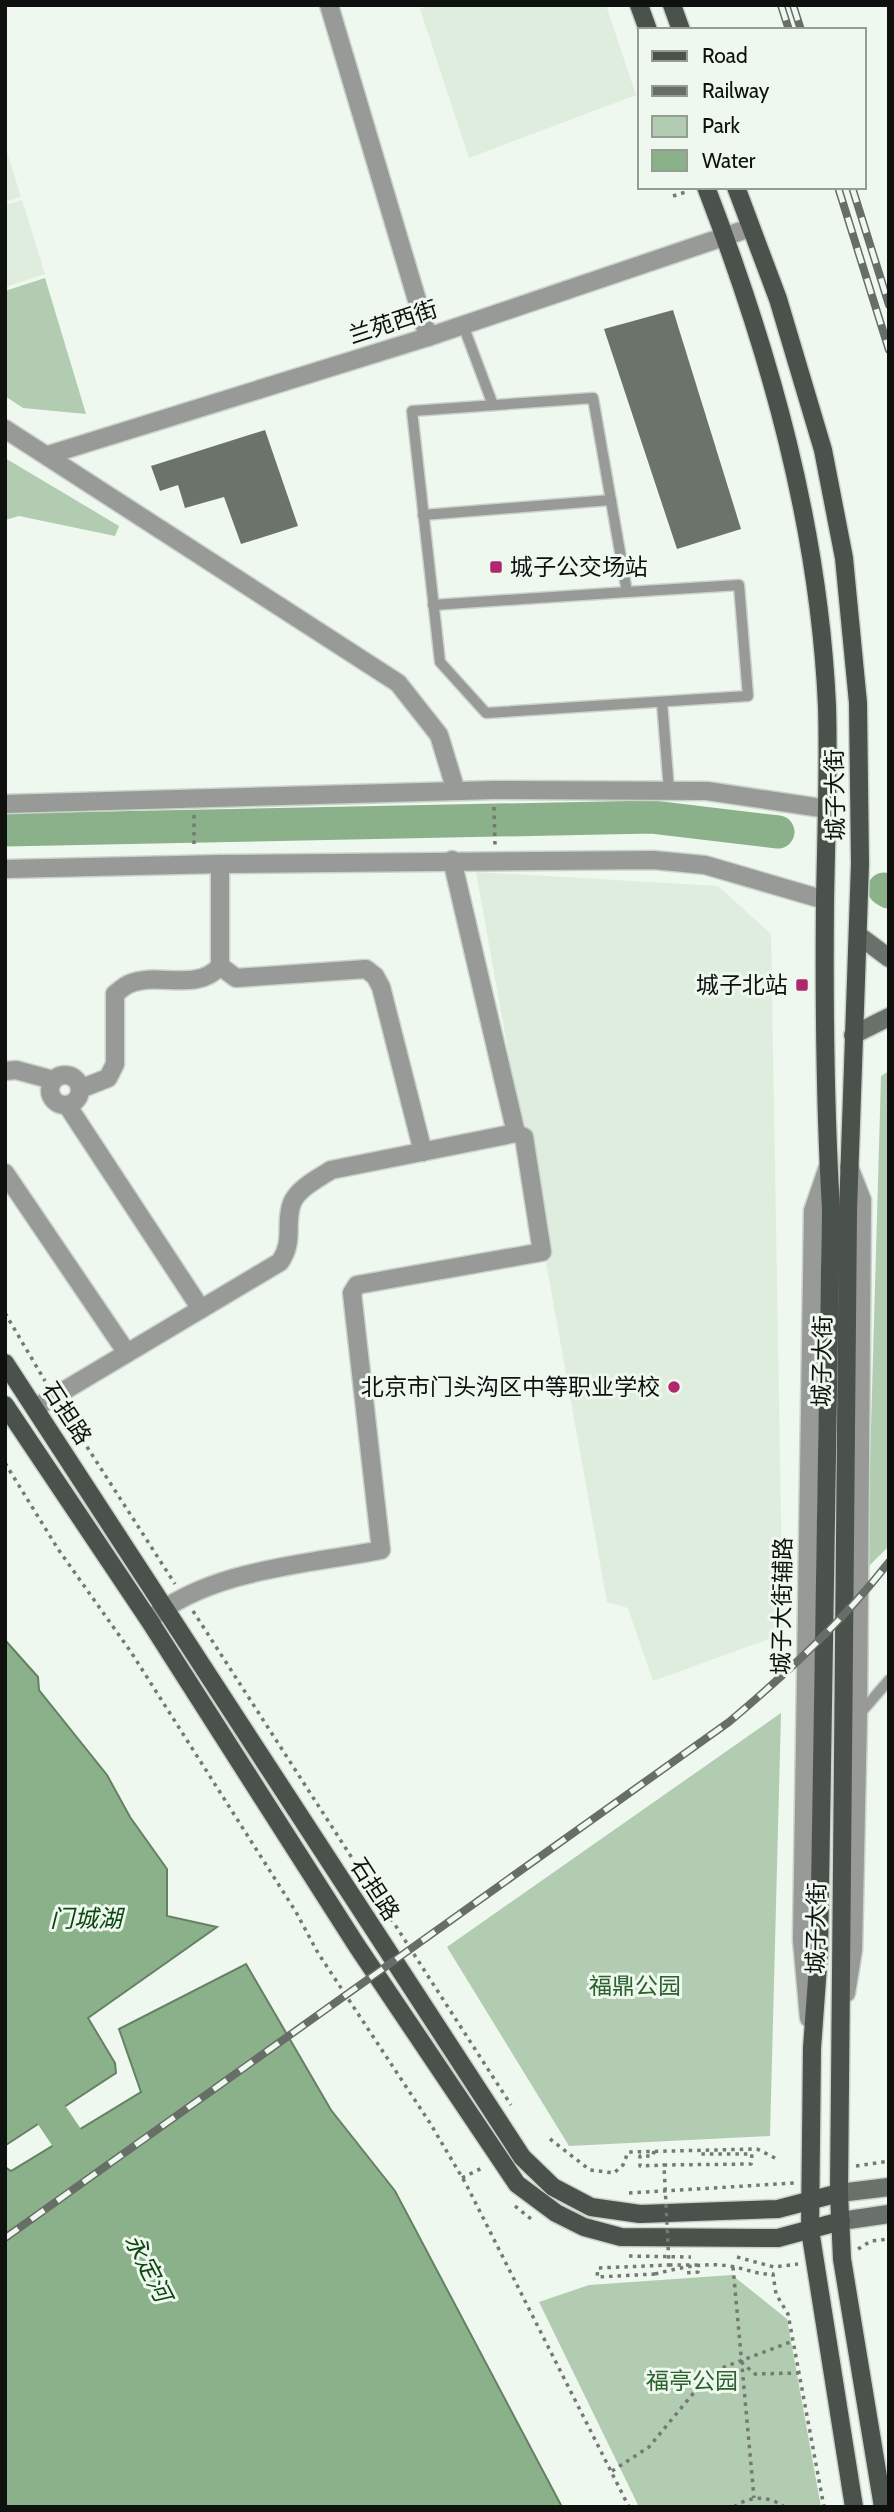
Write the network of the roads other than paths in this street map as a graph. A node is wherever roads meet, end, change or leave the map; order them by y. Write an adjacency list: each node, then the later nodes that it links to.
1 (329, 5): 11 (street)
2 (639, 5): 4 (main road)
3 (672, 5): 5 (main road)
4 (647, 28)
5 (680, 28)
6 (707, 189): 9 (main road, 城子大街)
7 (737, 189): 8 (main road, 城子大街)
8 (750, 228): 9 (street, 兰苑西街); 28 (main road, 城子大街)
9 (725, 236): 10 (street, 兰苑西街); 23 (main road, 城子大街)
10 (463, 325): 11 (street, 兰苑西街); 12 (lane)
11 (428, 337): 14 (street, 兰苑西街)
12 (492, 405): 15 (lane); 16 (lane)
13 (5, 429): 14 (street)
14 (48, 455): 21 (street)
15 (611, 500): 16 (lane); 17 (lane)
16 (423, 514): 18 (lane)
17 (627, 592): 18 (lane); 19 (lane)
18 (433, 605): 19 (lane)
19 (662, 702): 20 (lane)
20 (669, 790): 21 (street); 23 (street)
21 (456, 791): 22 (street)
22 (5, 804)
23 (828, 809): 27 (main road, 城子大街)
24 (452, 860): 25 (street); 27 (street); 37 (street)
25 (220, 864): 26 (street); 30 (street)
26 (5, 869)
27 (825, 900): 53 (main road, 城子大街)
28 (858, 935): 29 (main road); 32 (main road, 城子大街)
29 (889, 958)
30 (220, 966): 35 (street); 38 (street)
31 (889, 1017): 32 (main road)
32 (853, 1035): 39 (main road, 城子大街)
33 (5, 1071): 34 (street)
34 (53, 1080): 35 (street); 36 (street)
35 (80, 1089): 36 (street)
36 (67, 1105): 41 (street)
37 (516, 1133): 38 (street); 46 (street)
38 (423, 1152): 41 (street)
39 (849, 1167): 49 (street); 50 (main road, 城子大街)
40 (5, 1173): 42 (street)
41 (201, 1309): 42 (street)
42 (127, 1353): 45 (street)
43 (5, 1363): 45 (main road, 石担路)
44 (5, 1405): 47 (main road, 石担路)
45 (35, 1408): 46 (main road, 石担路)
46 (164, 1608): 47 (street); 53 (main road, 石担路)
47 (149, 1620): 56 (main road, 石担路)
48 (889, 1680): 49 (lane)
49 (858, 1716): 50 (street)
50 (839, 2045): 52 (main road, 城子大街)
51 (889, 2187): 52 (main road)
52 (839, 2193): 53 (main road, 石担路); 55 (main road, 城子大街)
53 (811, 2201): 56 (main road, 城子大街)
54 (889, 2214): 55 (main road)
55 (841, 2221): 56 (main road, 石担路); 58 (main road, 城子大街)
56 (810, 2230): 57 (main road, 城子大街)
57 (854, 2507)
58 (883, 2507)

